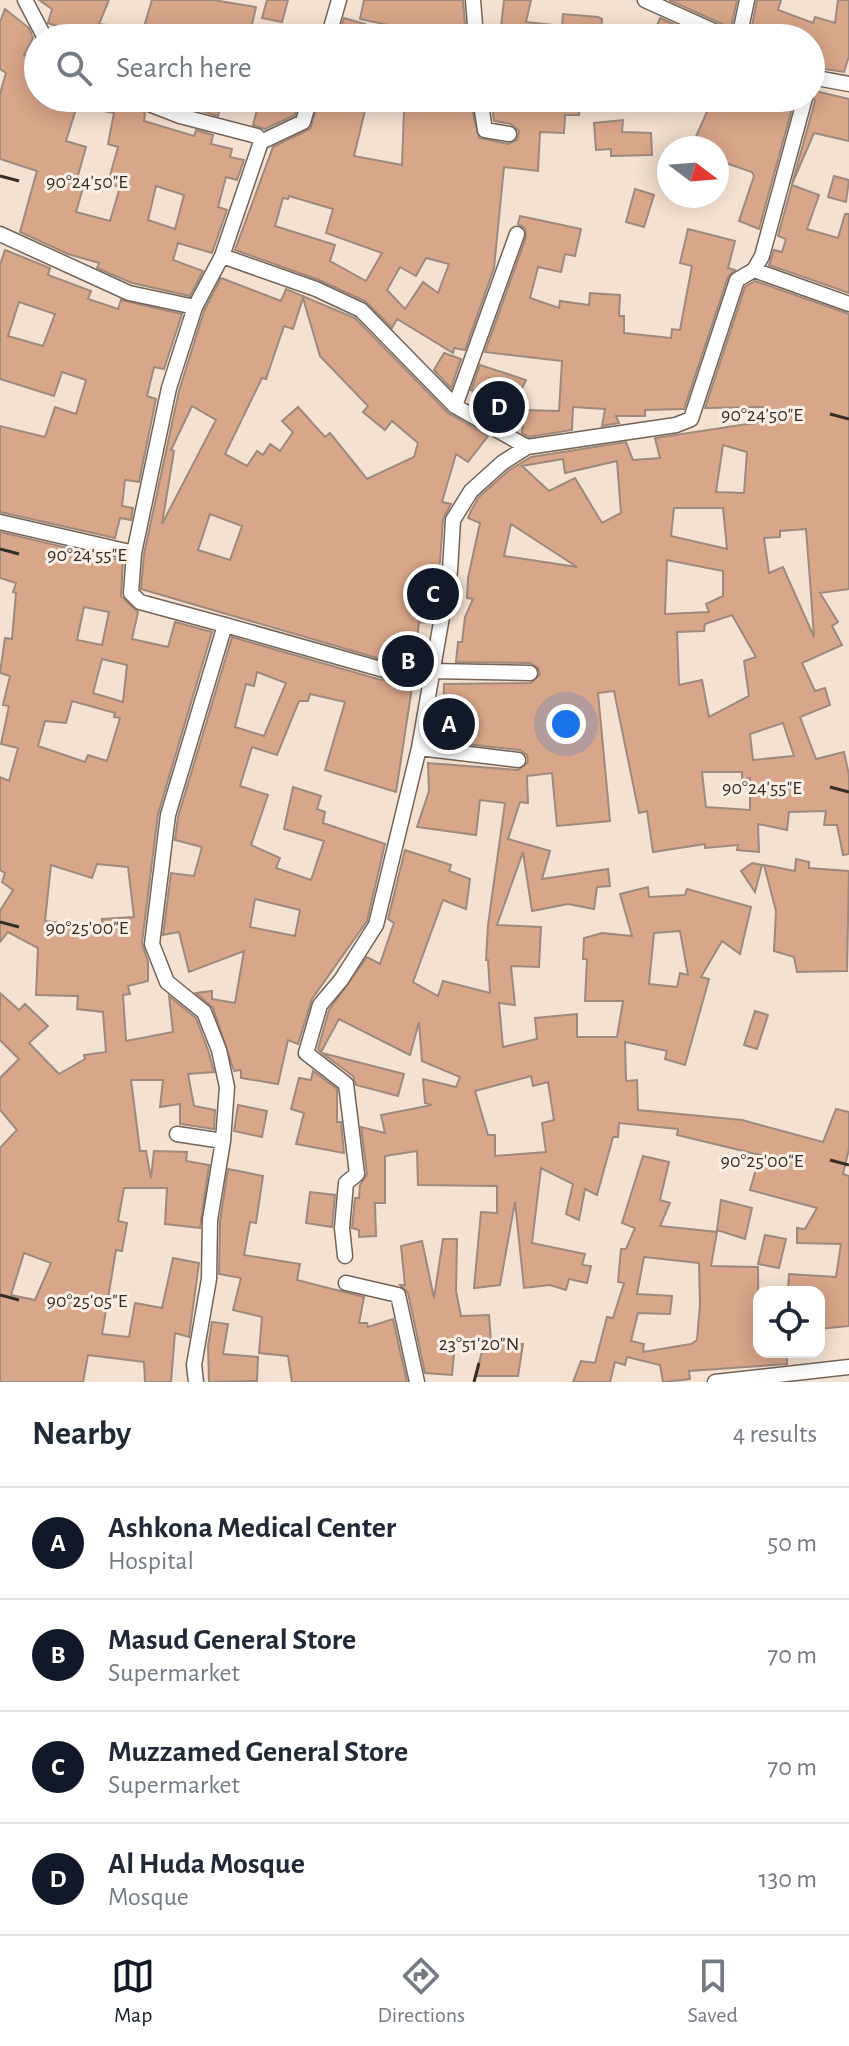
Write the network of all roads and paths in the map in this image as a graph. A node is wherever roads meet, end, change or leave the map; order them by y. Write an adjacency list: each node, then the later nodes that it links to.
1 (25, 0): 6 (street)
2 (339, 0): 7 (street)
3 (473, 0): 8 (street)
4 (645, 0): 9 (street)
5 (747, 0): 10 (street)
6 (38, 24)
7 (332, 24)
8 (475, 24)
9 (698, 24)
10 (742, 24)
11 (825, 80): 12 (street)
12 (849, 84)
13 (170, 112): 18 (street)
14 (306, 112): 18 (street)
15 (482, 112): 17 (street)
16 (801, 112): 22 (street)
17 (509, 134)
18 (261, 142): 21 (street)
19 (0, 234): 24 (street)
20 (517, 234): 25 (street)
21 (222, 256): 24 (street); 25 (street)
22 (754, 270): 23 (street); 26 (street)
23 (849, 304)
24 (195, 307): 28 (street)
25 (455, 406): 26 (street)
26 (527, 447): 31 (street)
27 (0, 522): 28 (street)
28 (134, 553): 29 (street)
29 (225, 625): 31 (street); 35 (street)
30 (530, 673): 31 (street)
31 (430, 674): 32 (street)
32 (419, 748): 33 (street); 36 (street)
33 (518, 760)
34 (177, 1134): 35 (street)
35 (223, 1141): 39 (street)
36 (345, 1256)
37 (346, 1283): 40 (street)
38 (849, 1367): 41 (street)
39 (196, 1382)
40 (417, 1382)
41 (715, 1382)

